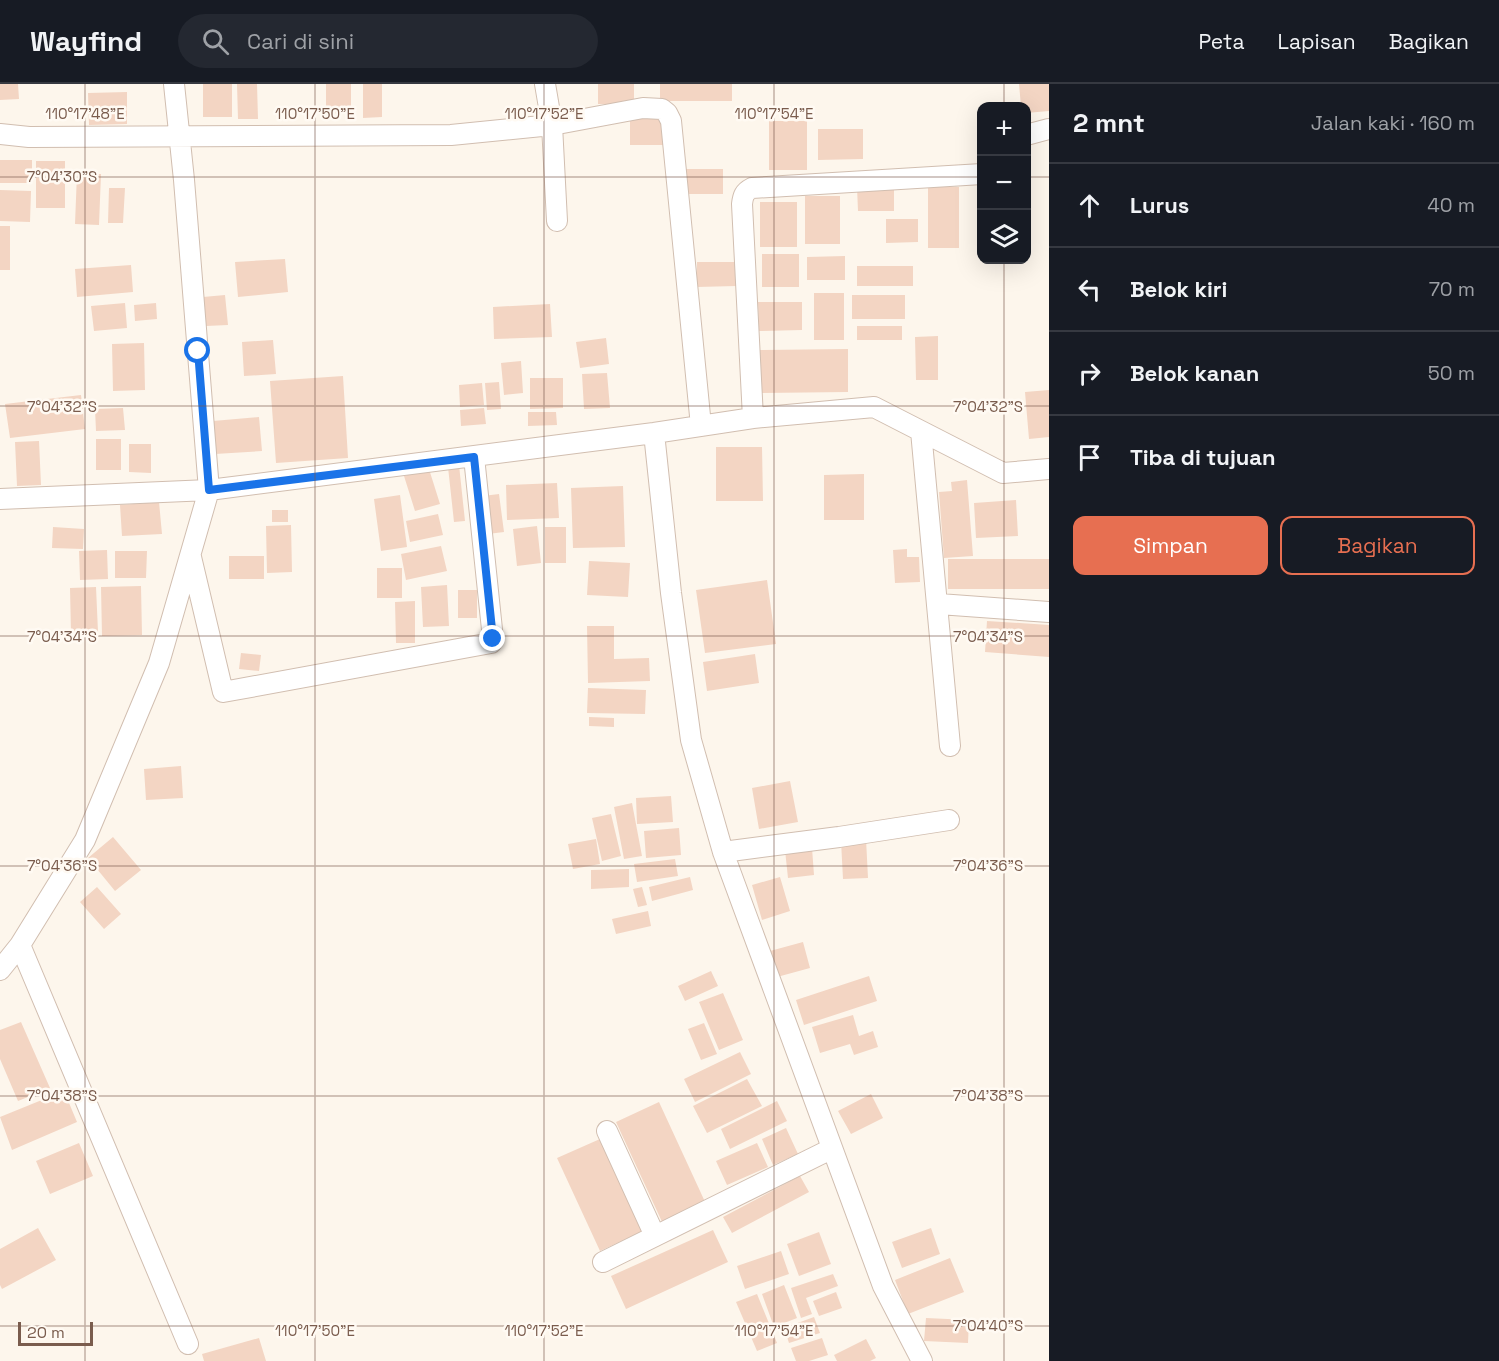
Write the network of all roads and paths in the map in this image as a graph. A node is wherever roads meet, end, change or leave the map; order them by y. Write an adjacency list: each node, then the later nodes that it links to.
1 (174, 84): 7 (street)
2 (545, 84): 3 (street)
3 (552, 125): 7 (street); 9 (street); 11 (street)
4 (1049, 129): 6 (street)
5 (0, 134): 7 (street)
6 (1031, 134)
7 (180, 135): 16 (street)
8 (977, 174): 10 (street)
9 (557, 221)
10 (753, 418): 11 (street); 12 (street)
11 (701, 426): 13 (street)
12 (921, 431): 15 (street); 19 (street)
13 (654, 433): 14 (street); 23 (street)
14 (474, 457): 16 (street); 18 (street)
15 (1049, 469)
16 (209, 490): 17 (street); 18 (street)
17 (0, 499)
18 (191, 553): 24 (street)
19 (939, 604): 20 (street); 21 (street)
20 (1049, 612)
21 (950, 746)
22 (949, 820): 23 (street)
23 (723, 852): 27 (street)
24 (20, 945): 25 (street); 30 (street)
25 (0, 970)
26 (606, 1131): 28 (street)
27 (831, 1149): 28 (street); 31 (street)
28 (655, 1236): 29 (street)
29 (603, 1262)
30 (188, 1344)
31 (921, 1361)

